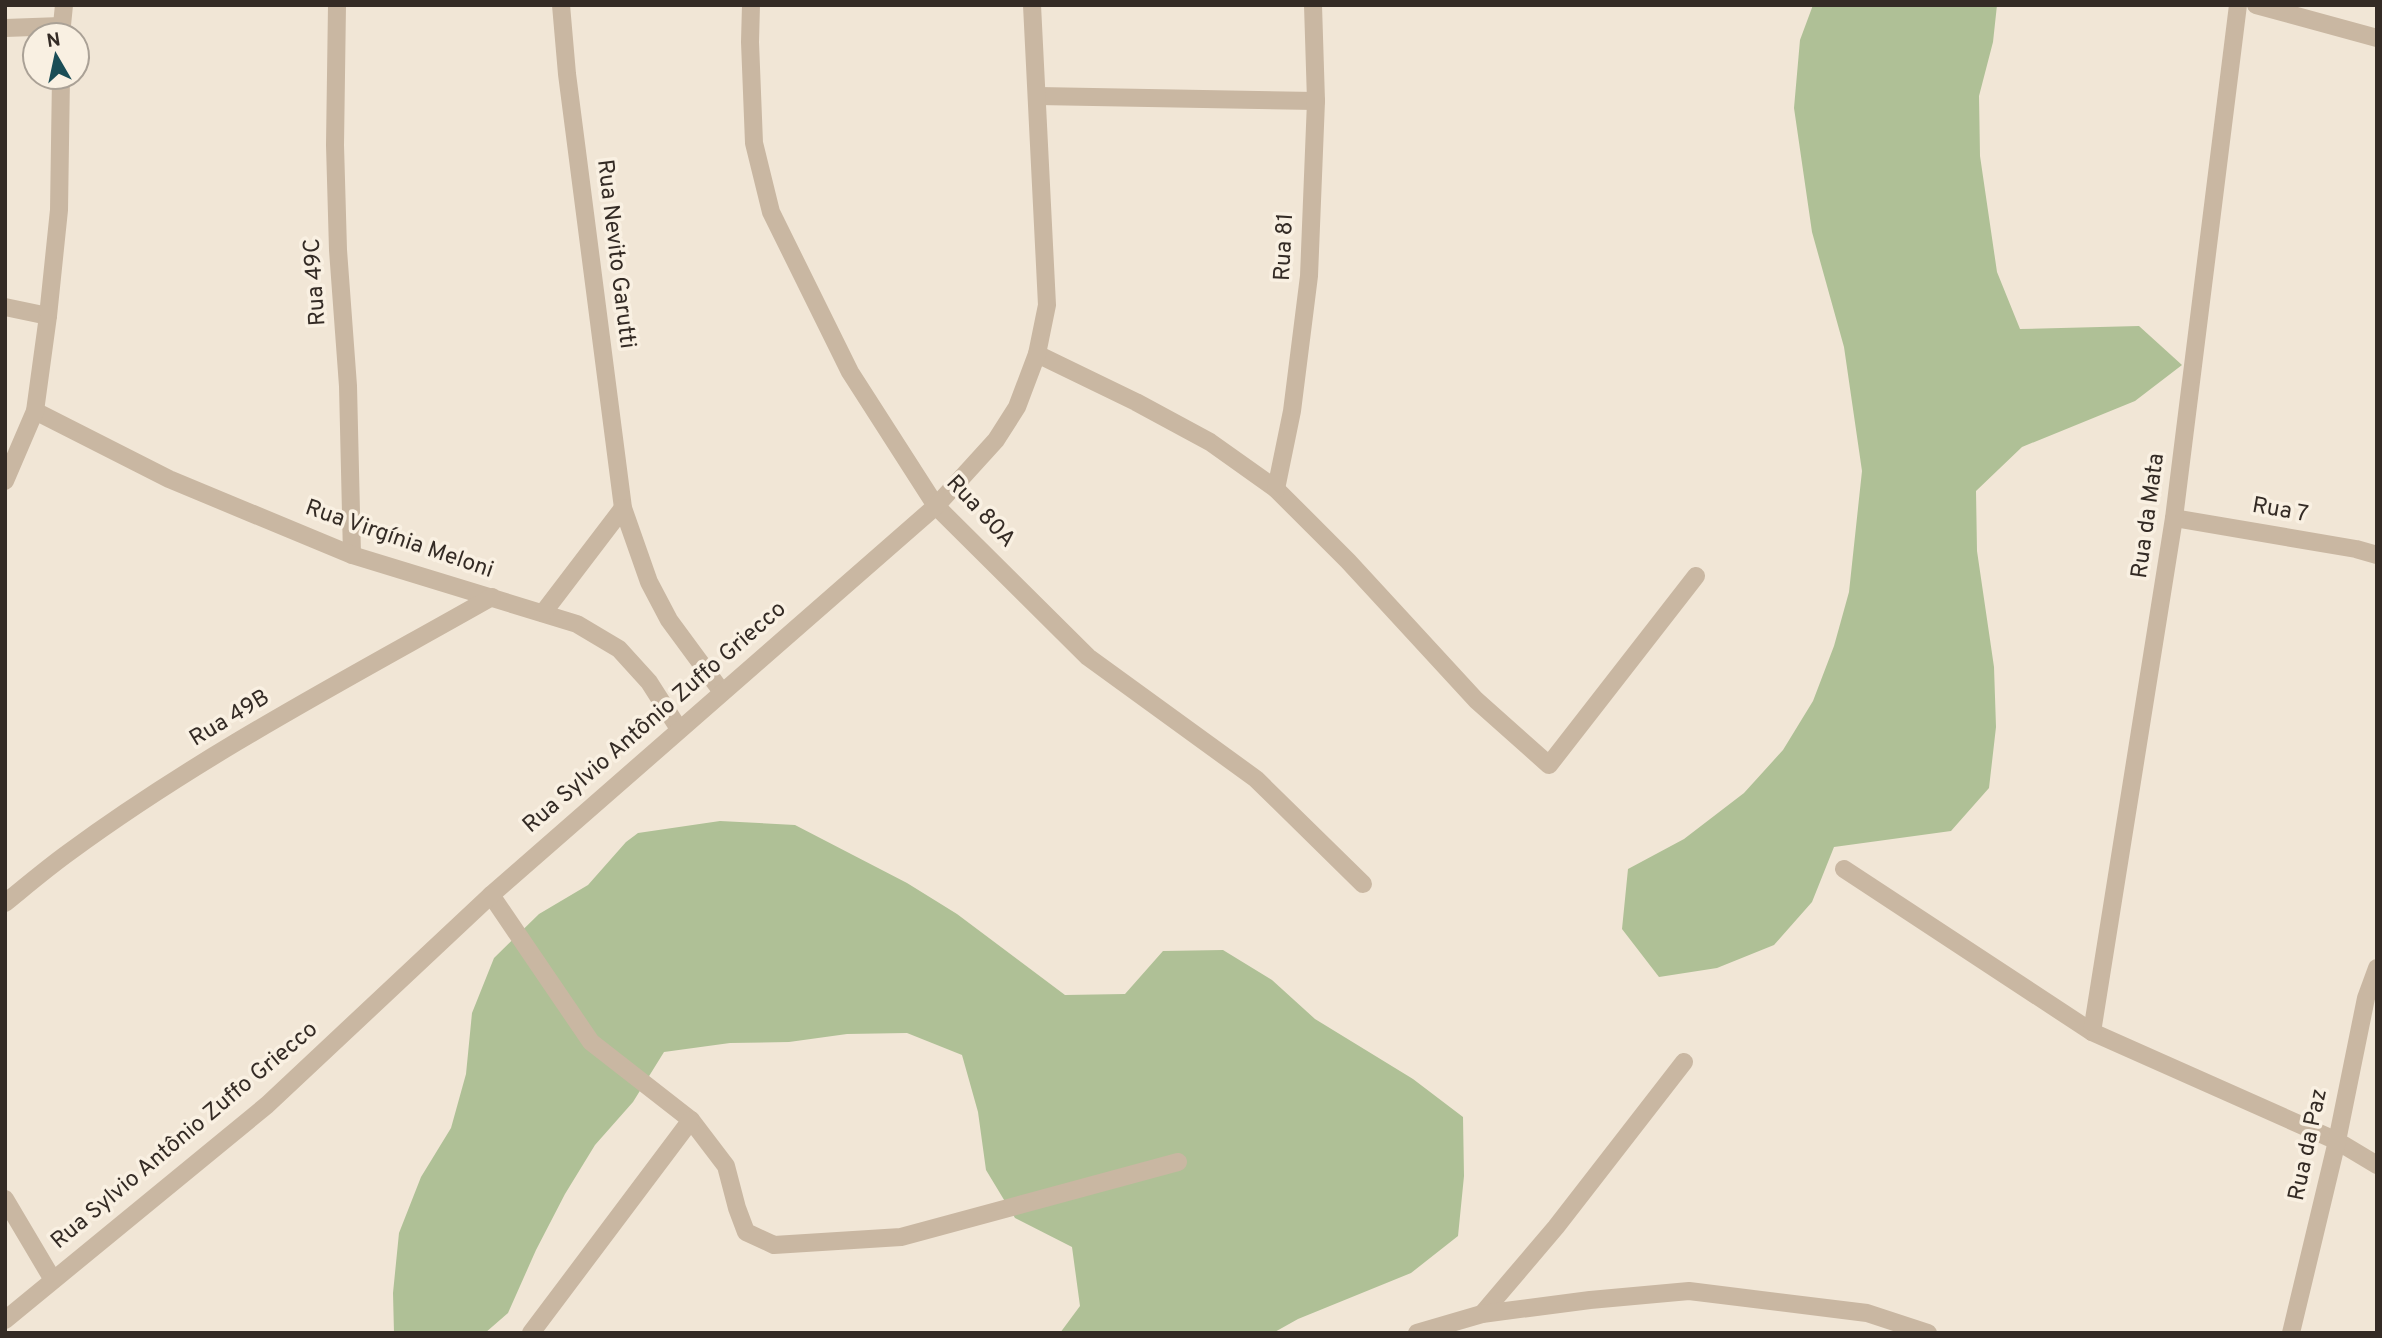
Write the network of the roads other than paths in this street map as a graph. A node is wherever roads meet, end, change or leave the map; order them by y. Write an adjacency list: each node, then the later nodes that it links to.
1 (337, 5): 21 (street, Rua 49C)
2 (561, 5): 19 (street, Rua Nevito Garutti)
3 (751, 5): 18 (street, Rua 80A)
4 (1032, 5): 10 (street, Rua Sylvio Antônio Zuffo Griecco)
5 (1313, 5): 11 (street, Rua 81)
6 (2238, 5): 20 (street, Rua da Mata)
7 (2256, 5): 8 (street)
8 (2377, 38)
9 (61, 91): 13 (street)
10 (1038, 96): 11 (street); 14 (street, Rua Sylvio Antônio Zuffo Griecco)
11 (1316, 101): 17 (street, Rua 81)
12 (5, 307): 13 (street)
13 (48, 316): 15 (street)
14 (1037, 355): 17 (street); 18 (street, Rua Sylvio Antônio Zuffo Griecco)
15 (35, 411): 16 (street); 21 (street, Rua Virgínia Meloni)
16 (5, 481)
17 (1276, 489): 23 (street)
18 (936, 506): 26 (street, Rua Sylvio Antônio Zuffo Griecco); 29 (street, Rua 80A)
19 (623, 508): 25 (street); 26 (street, Rua Nevito Garutti)
20 (2174, 518): 22 (street, Rua 7); 33 (street, Rua da Mata)
21 (352, 555): 24 (street, Rua Virgínia Meloni)
22 (2377, 555)
23 (1696, 576)
24 (492, 597): 25 (street, Rua Virgínia Meloni); 31 (street, Rua 49B)
25 (543, 613): 27 (street, Rua Virgínia Meloni)
26 (722, 692): 27 (street, Rua Sylvio Antônio Zuffo Griecco)
27 (679, 729): 30 (street, Rua Sylvio Antônio Zuffo Griecco)
28 (1844, 869): 33 (street)
29 (1363, 884)
30 (491, 895): 35 (street); 40 (street, Rua Sylvio Antônio Zuffo Griecco)
31 (5, 903)
32 (2377, 968): 36 (street, Rua da Paz)
33 (2092, 1032): 36 (street)
34 (1684, 1062): 41 (street)
35 (691, 1120): 37 (street); 43 (street)
36 (2337, 1141): 38 (street); 46 (street, Rua da Paz)
37 (1178, 1162)
38 (2377, 1165)
39 (5, 1199): 40 (street)
40 (52, 1280): 42 (street, Rua Sylvio Antônio Zuffo Griecco)
41 (1482, 1314): 44 (street); 45 (street)
42 (5, 1320)
43 (531, 1333)
44 (1417, 1333)
45 (1928, 1333)
46 (2291, 1333)

